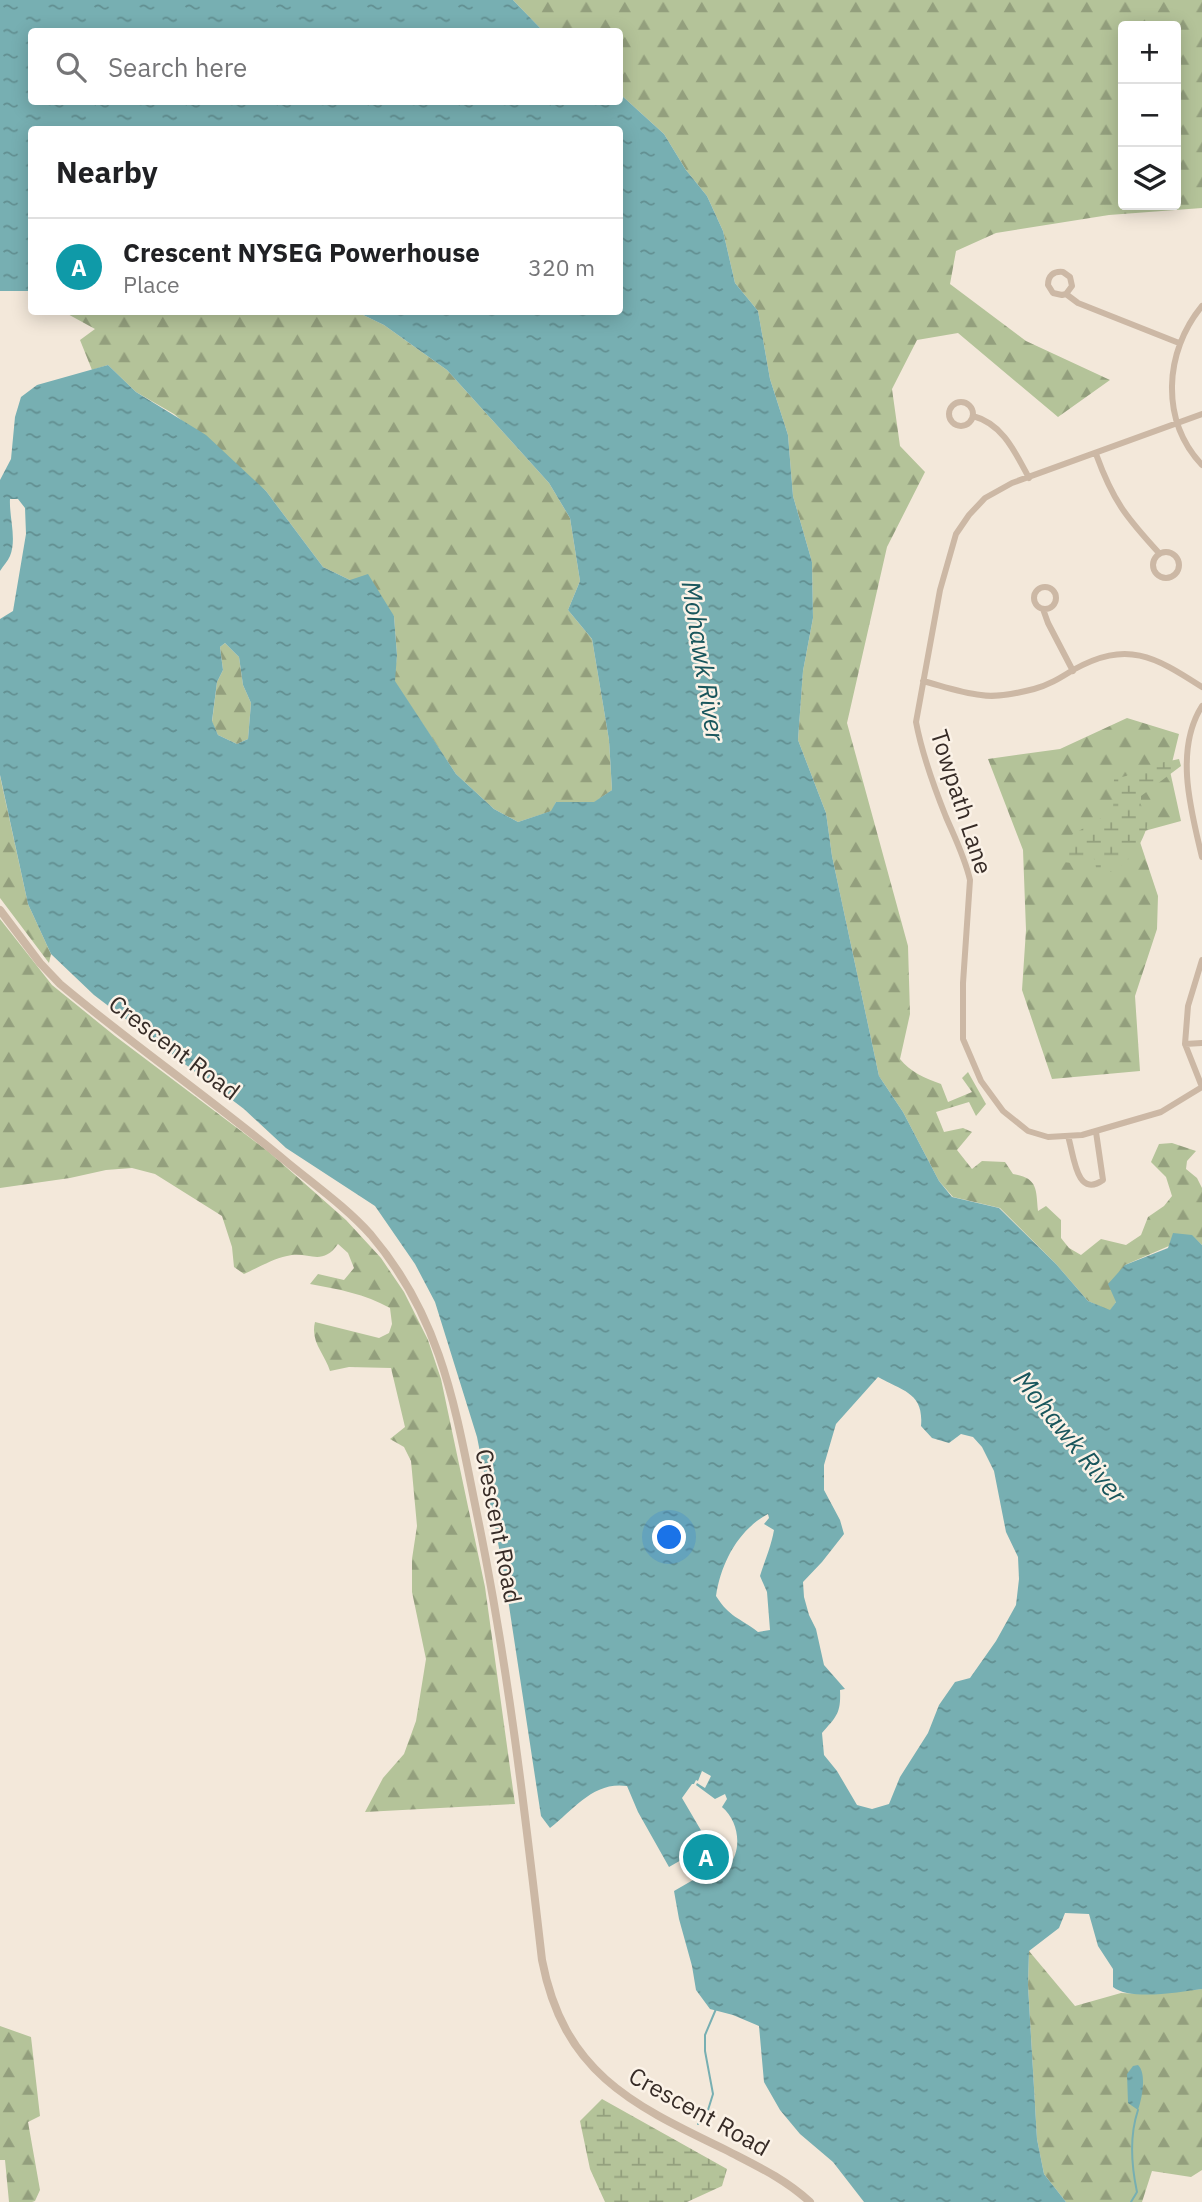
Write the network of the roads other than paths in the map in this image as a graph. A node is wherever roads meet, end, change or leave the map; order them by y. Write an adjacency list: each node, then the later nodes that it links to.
1 (1066, 294): 3 (street)
2 (1202, 306): 3 (street)
3 (1179, 343): 6 (street)
4 (1202, 414): 6 (street, Towpath Lane)
5 (973, 416): 9 (street)
6 (1178, 423): 7 (street, Towpath Lane); 8 (street)
7 (1096, 454): 9 (street, Towpath Lane); 10 (street)
8 (1202, 464)
9 (1028, 478): 13 (street, Towpath Lane)
10 (1159, 553): 10 (street)
11 (1043, 609): 12 (street)
12 (1073, 670): 13 (street); 14 (street)
13 (923, 681): 25 (street, Towpath Lane)
14 (1202, 687)
15 (1202, 706): 17 (street)
16 (1202, 821): 17 (street)
17 (1194, 823): 18 (street)
18 (1202, 857)
19 (0, 910): 26 (street, Crescent Road)
20 (1202, 960): 22 (street)
21 (1202, 1043): 22 (street)
22 (1185, 1044): 23 (street)
23 (1202, 1087): 24 (street, Towpath Lane)
24 (1096, 1132): 25 (street, Towpath Lane); 25 (street)
25 (1068, 1136)
26 (810, 2202)

